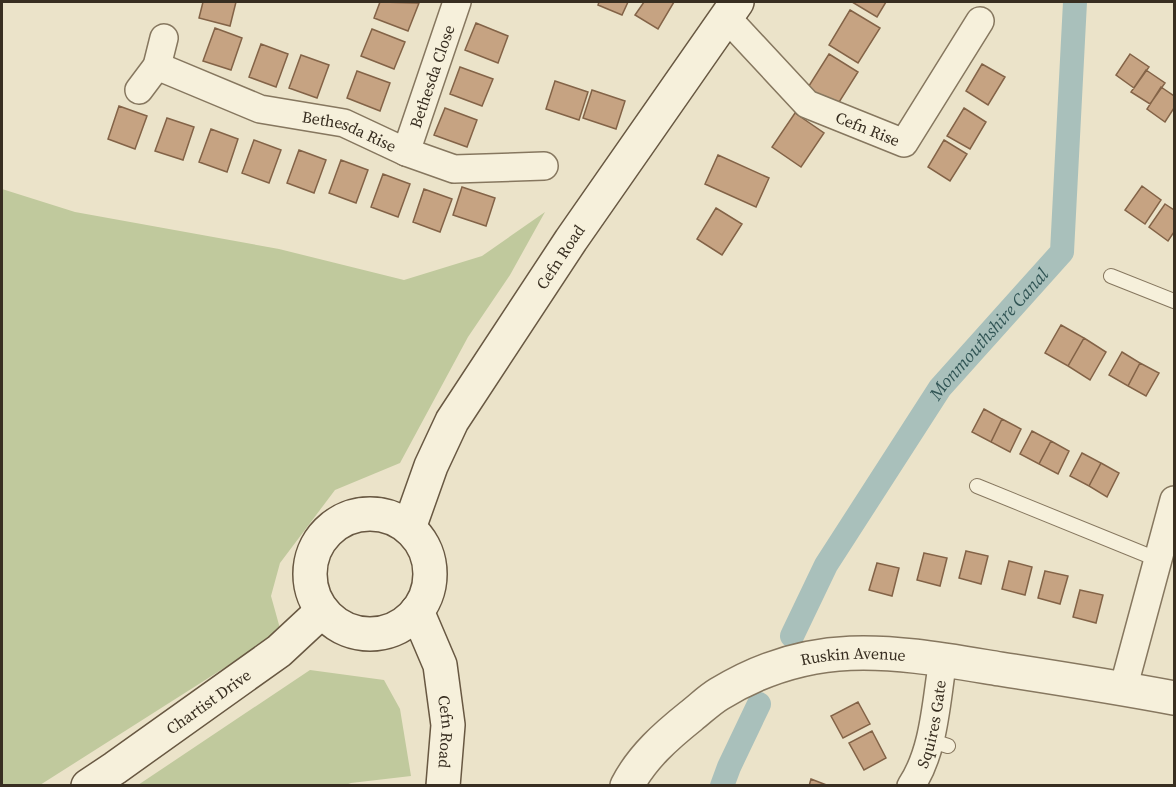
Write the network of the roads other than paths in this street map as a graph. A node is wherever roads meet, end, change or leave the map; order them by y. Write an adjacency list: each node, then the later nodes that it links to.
1 (457, 2): 7 (street, Bethesda Close)
2 (732, 10): 3 (street, Cefn Rise); 13 (main road, Cefn Road)
3 (980, 21)
4 (164, 38): 5 (street)
5 (157, 66): 6 (street); 7 (street, Bethesda Rise)
6 (139, 90)
7 (406, 152): 8 (street, Bethesda Rise)
8 (544, 166)
9 (1111, 276): 10 (lane)
10 (1174, 301)
11 (977, 486): 14 (lane)
12 (1174, 500): 14 (street)
13 (409, 528): 15 (main road); 16 (main road)
14 (1159, 560): 18 (street)
15 (322, 611): 16 (main road); 20 (main road, Chartist Drive)
16 (417, 611): 21 (main road, Cefn Road)
17 (943, 660): 18 (main road, Ruskin Avenue); 22 (main road, Ruskin Avenue); 23 (street, Squires Gate)
18 (1124, 688): 19 (main road, Ruskin Avenue)
19 (1174, 698)
20 (88, 786)
21 (443, 786)
22 (627, 786)
23 (912, 786)

